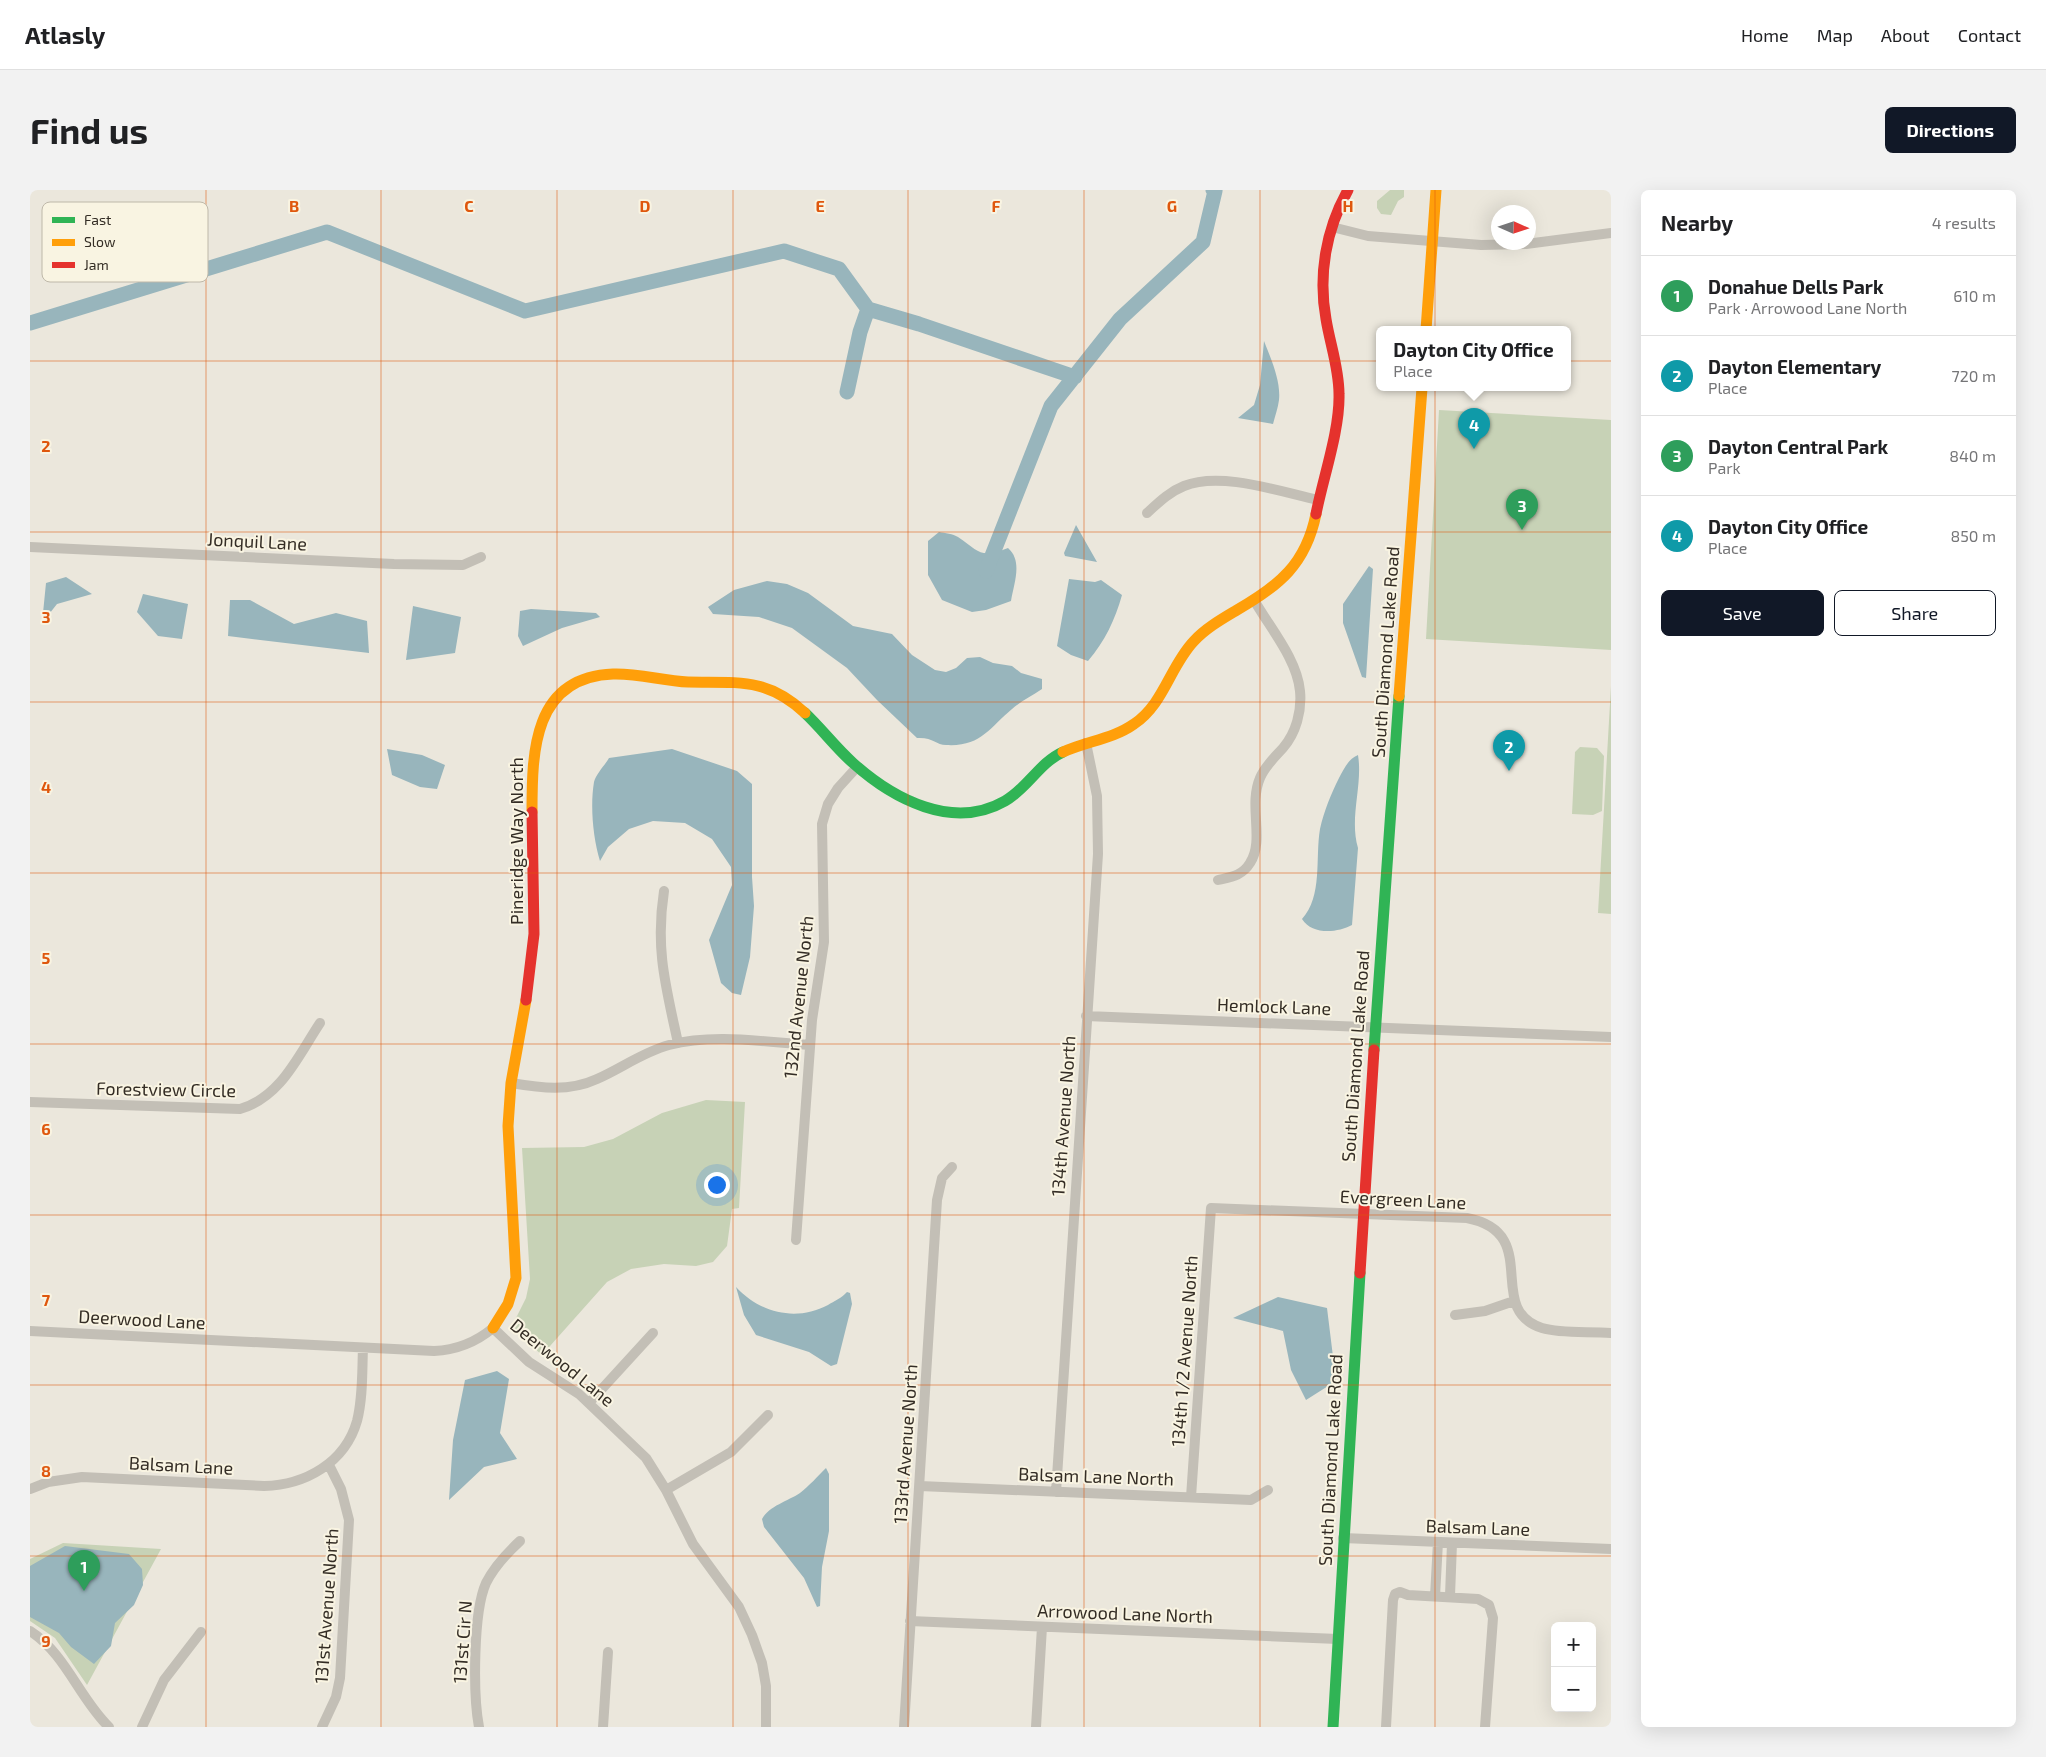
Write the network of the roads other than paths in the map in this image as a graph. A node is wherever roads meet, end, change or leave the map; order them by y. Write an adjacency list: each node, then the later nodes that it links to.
1 (1348, 190): 3 (street, Pineridge Way North)
2 (1436, 190): 5 (street)
3 (1332, 227): 5 (street); 8 (street, Pineridge Way North)
4 (1611, 232): 5 (street)
5 (1432, 241): 6 (street)
6 (1426, 326)
7 (1422, 391): 19 (street, South Diamond Lake Road)
8 (1319, 500): 9 (street); 12 (street, Pineridge Way North)
9 (1148, 513)
10 (30, 547): 11 (street, Jonquil Lane)
11 (481, 557)
12 (1254, 600): 13 (street, Pineridge Way North); 15 (street)
13 (1086, 743): 14 (street, Pineridge Way North); 17 (street, 134th Avenue North)
14 (856, 767): 22 (street, 132nd Avenue North); 23 (street, Pineridge Way North)
15 (1218, 880)
16 (664, 891): 21 (street)
17 (1086, 1016): 19 (street, Hemlock Lane); 43 (street, 134th Avenue North)
18 (320, 1023): 24 (street, Forestview Circle)
19 (1375, 1028): 20 (street, Hemlock Lane); 27 (street, South Diamond Lake Road)
20 (1611, 1037)
21 (678, 1043): 22 (street); 23 (street)
22 (809, 1045): 28 (street, 132nd Avenue North)
23 (511, 1084): 31 (street, Pineridge Way North)
24 (30, 1102)
25 (952, 1167): 39 (street, 133rd Avenue North)
26 (1211, 1208): 27 (street, Evergreen Lane); 44 (street, 134th 1/2 Avenue North)
27 (1364, 1214): 29 (street, Evergreen Lane); 45 (street, South Diamond Lake Road)
28 (796, 1240)
29 (1514, 1301): 30 (street); 34 (street)
30 (1455, 1315)
31 (493, 1328): 35 (street, Deerwood Lane); 36 (street, Deerwood Lane)
32 (30, 1331): 35 (street, Deerwood Lane)
33 (653, 1333): 36 (street)
34 (1611, 1333)
35 (363, 1348): 38 (street)
36 (589, 1403): 41 (street, Deerwood Lane)
37 (768, 1415): 41 (street)
38 (329, 1465): 40 (street, Balsam Lane); 60 (street, 131st Avenue North)
39 (920, 1486): 43 (street, Balsam Lane North); 52 (street, 133rd Avenue North)
40 (30, 1490)
41 (666, 1490): 63 (street, Deerwood Lane)
42 (1268, 1490): 44 (street, Balsam Lane North)
43 (1056, 1492): 44 (street, Balsam Lane North)
44 (1191, 1497)
45 (1343, 1538): 47 (street, Balsam Lane); 56 (street, South Diamond Lake Road)
46 (520, 1541): 61 (street, 131st Cir N)
47 (1438, 1542): 48 (street, Balsam Lane); 50 (street)
48 (1452, 1543): 49 (street, Balsam Lane); 51 (street)
49 (1611, 1550)
50 (1435, 1596): 51 (street); 67 (street)
51 (1450, 1596): 68 (street)
52 (910, 1621): 53 (street, Arrowood Lane North); 64 (street, 133rd Avenue North)
53 (1042, 1627): 56 (street, Arrowood Lane North); 65 (street)
54 (30, 1631): 58 (street)
55 (201, 1632): 59 (street)
56 (1338, 1639): 66 (street, South Diamond Lake Road)
57 (608, 1652): 62 (street)
58 (110, 1727)
59 (142, 1727)
60 (322, 1727)
61 (479, 1727)
62 (603, 1727)
63 (766, 1727)
64 (904, 1727)
65 (1036, 1727)
66 (1333, 1727)
67 (1386, 1727)
68 (1485, 1727)

